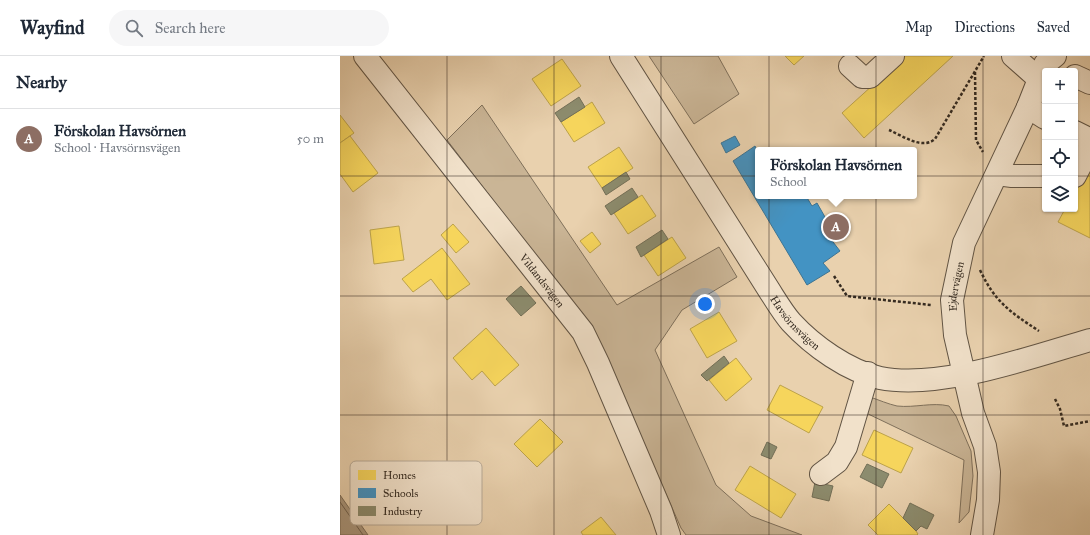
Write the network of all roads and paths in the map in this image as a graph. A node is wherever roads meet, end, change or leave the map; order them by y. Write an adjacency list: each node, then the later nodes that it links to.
1 (365, 56): 29 (street, Vildandsvägen)
2 (622, 56): 24 (street, Havsörnsvägen)
3 (893, 56): 7 (street)
4 (984, 56): 9 (path)
5 (1013, 56): 11 (street)
6 (1055, 56): 8 (street); 11 (street, Ejdervägen)
7 (850, 66)
8 (1062, 68)
9 (975, 71): 14 (path); 17 (path)
10 (1078, 77): 12 (street)
11 (1039, 79): 13 (street, Ejdervägen)
12 (1090, 83)
13 (1037, 113): 17 (street, Ejdervägen)
14 (889, 130)
15 (1083, 139): 16 (street)
16 (1078, 162)
17 (996, 174): 18 (street); 25 (street, Ejdervägen)
18 (1042, 176)
19 (980, 268): 22 (path)
20 (834, 276): 21 (path)
21 (936, 306)
22 (1039, 331)
23 (1090, 340): 25 (street, Havsörnsvägen)
24 (868, 373): 25 (street, Havsörnsvägen); 28 (street)
25 (963, 374): 30 (street, Ejdervägen)
26 (1055, 399): 27 (path)
27 (1090, 420)
28 (821, 474)
29 (669, 535)
30 (982, 535)

